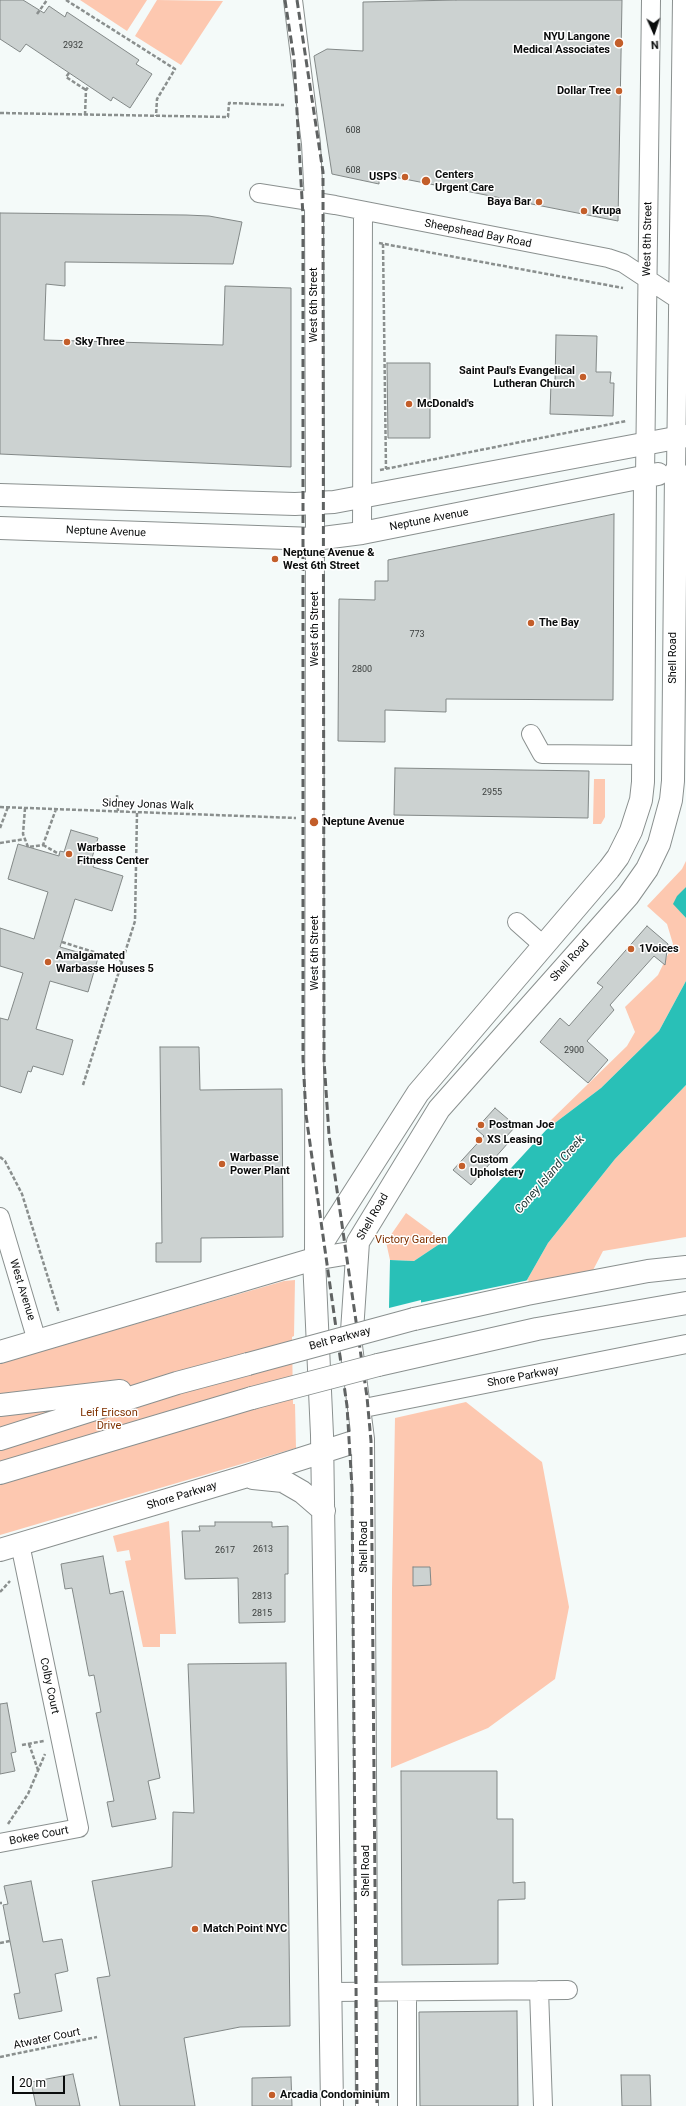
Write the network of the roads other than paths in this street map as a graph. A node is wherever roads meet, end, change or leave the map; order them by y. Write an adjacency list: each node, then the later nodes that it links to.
1 (293, 0): 5 (street, West 6th Street)
2 (651, 0): 7 (street, West 8th Street)
3 (682, 0): 8 (street)
4 (258, 193): 5 (street, Sheepshead Bay Road)
5 (314, 202): 6 (street, Sheepshead Bay Road); 15 (street, West 6th Street)
6 (363, 211): 7 (street, Sheepshead Bay Road); 14 (street)
7 (648, 279): 8 (street, Sheepshead Bay Road); 10 (street, West 8th Street)
8 (682, 302): 9 (street)
9 (681, 437): 10 (main road); 11 (street)
10 (645, 444): 12 (street, West 8th Street); 14 (main road)
11 (681, 469): 12 (main road, Neptune Avenue); 24 (main road, Shell Road)
12 (645, 477): 17 (main road, Neptune Avenue); 20 (main road)
13 (0, 495): 15 (main road)
14 (362, 498): 15 (main road); 17 (street)
15 (316, 503): 18 (street, West 6th Street)
16 (0, 528): 18 (main road, Neptune Avenue)
17 (362, 534): 18 (main road, Neptune Avenue)
18 (315, 539): 25 (street, West 6th Street)
19 (531, 734): 20 (street)
20 (644, 755): 22 (main road)
21 (517, 922): 22 (street)
22 (544, 946): 25 (main road)
23 (0, 1217): 28 (street, West Avenue)
24 (356, 1252): 25 (main road); 33 (main road, Shell Road)
25 (314, 1259): 28 (main road); 36 (main road)
26 (686, 1267): 31 (main road, Belt Parkway, bridge)
27 (686, 1302): 37 (main road, bridge)
28 (37, 1341): 30 (main road)
29 (686, 1344): 33 (street, Shore Parkway)
30 (0, 1352)
31 (177, 1383): 32 (main road); 34 (main road, Belt Parkway)
32 (0, 1405)
33 (359, 1410): 35 (main road, Shell Road)
34 (0, 1439)
35 (363, 1439): 36 (main road, Shore Parkway); 46 (main road, Shell Road)
36 (322, 1452): 38 (main road, Shore Parkway); 39 (main road)
37 (0, 1473)
38 (244, 1477): 39 (main road); 40 (main road, Shore Parkway)
39 (324, 1511): 45 (main road)
40 (10, 1547): 41 (street, Colby Court)
41 (79, 1828): 42 (street, Bokee Court)
42 (0, 1844)
43 (539, 1990): 44 (street); 47 (street); 51 (street)
44 (568, 1990)
45 (331, 1992): 46 (street); 48 (main road)
46 (366, 1992): 47 (street); 49 (main road, Shell Road)
47 (407, 1992): 50 (street)
48 (332, 2106)
49 (367, 2106)
50 (407, 2106)
51 (543, 2106)

